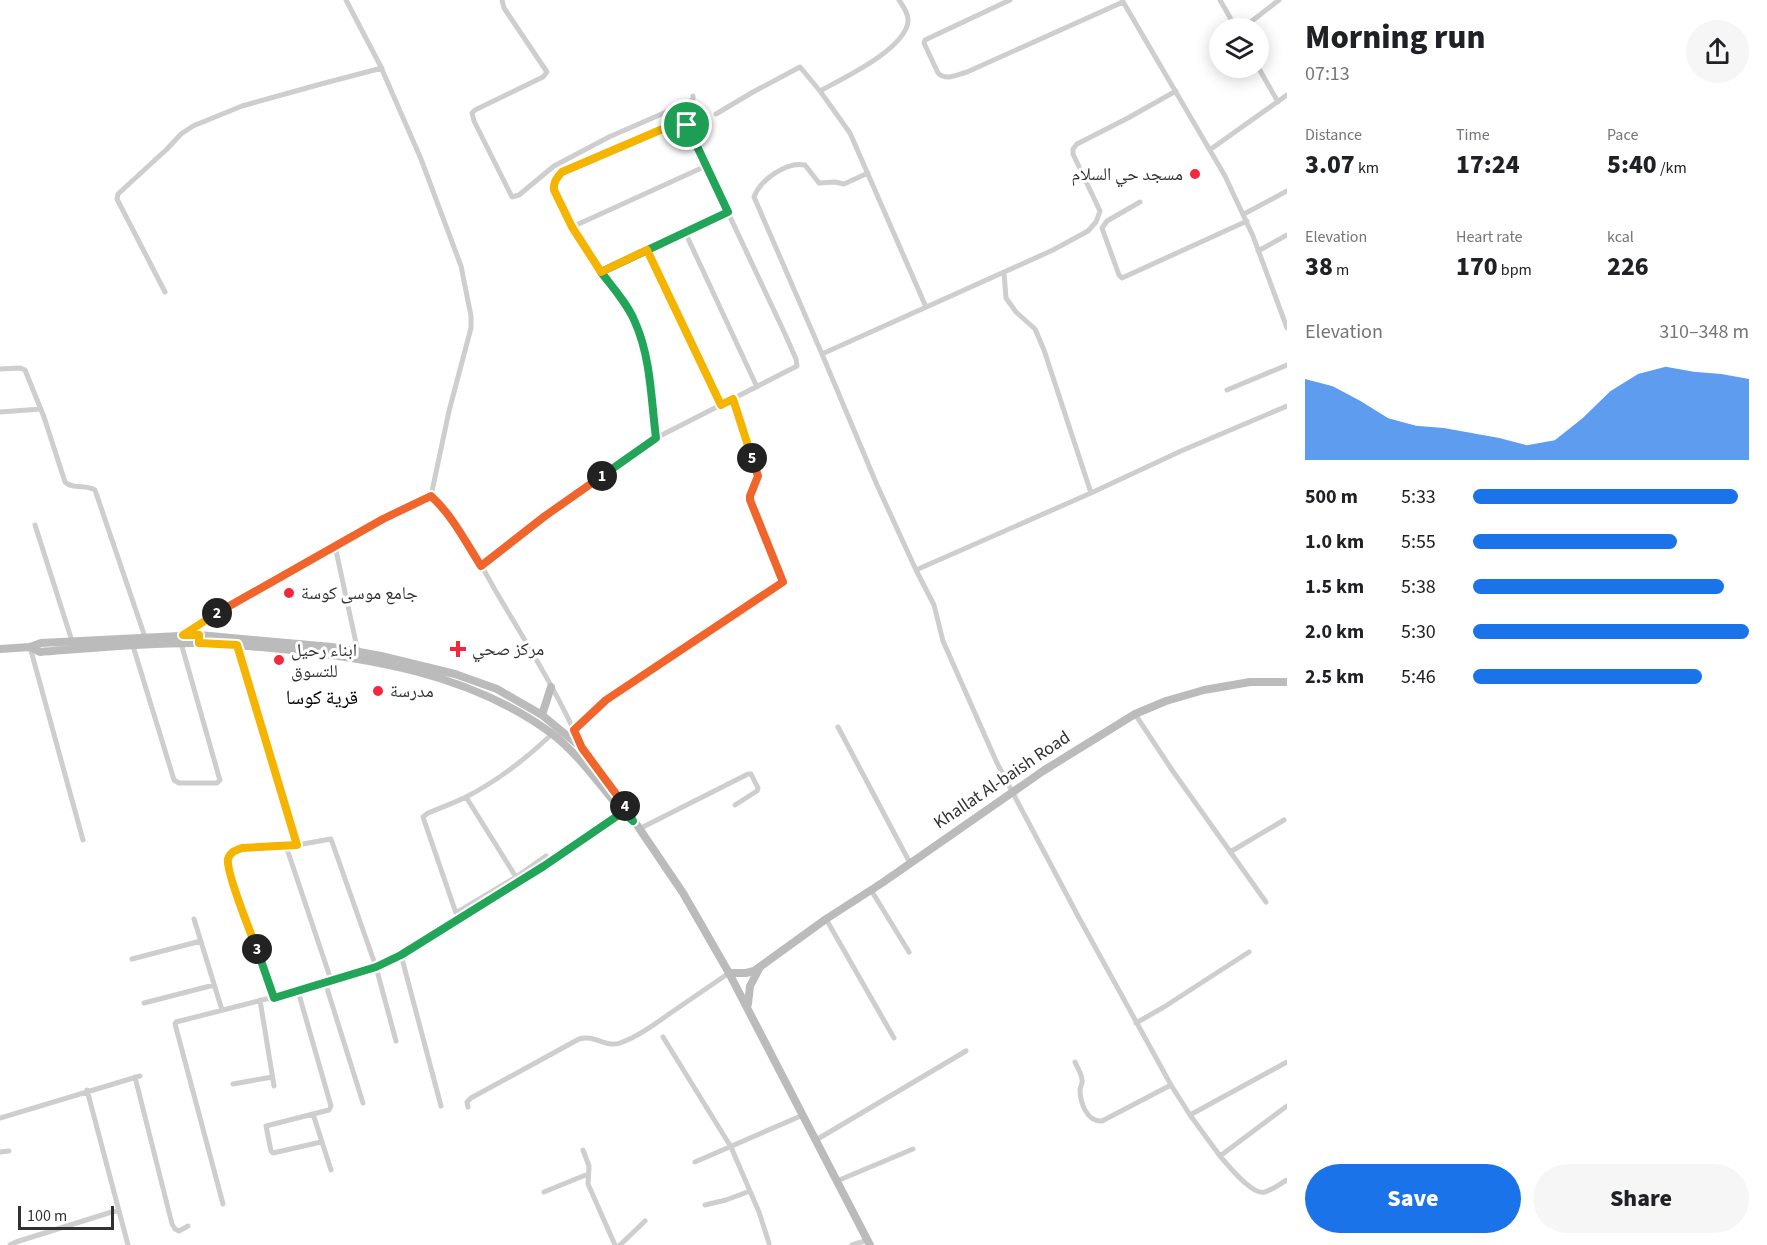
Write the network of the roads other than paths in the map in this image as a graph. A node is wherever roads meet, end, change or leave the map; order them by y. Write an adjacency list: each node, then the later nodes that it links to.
1 (346, 0): 10 (street)
2 (502, 0): 15 (street)
3 (899, 0): 12 (street)
4 (1010, 0): 7 (street)
5 (1220, 0): 8 (street)
6 (1279, 0): 9 (street)
7 (1122, 1): 13 (street)
8 (1230, 18)
9 (1256, 18)
10 (382, 68): 33 (street); 48 (street)
11 (1264, 78): 16 (street)
12 (820, 91): 17 (street); 20 (street)
13 (1176, 91): 18 (street); 32 (street)
14 (1287, 94): 16 (street)
15 (693, 96)
16 (1278, 102): 18 (street)
17 (716, 114)
18 (1211, 149): 24 (street)
19 (706, 166): 23 (street); 26 (street); 26 (street)
20 (868, 173): 34 (street); 36 (street)
21 (1287, 191): 24 (street)
22 (1140, 202): 25 (street)
23 (728, 212): 27 (street); 39 (street)
24 (1244, 214): 25 (street)
25 (1247, 221): 30 (street)
26 (572, 227): 31 (street)
27 (685, 232): 29 (street); 39 (street)
28 (1287, 235): 30 (street)
29 (647, 250): 31 (street); 42 (street)
30 (1258, 251): 35 (street)
31 (601, 272): 46 (street)
32 (1004, 273): 34 (street); 47 (street)
33 (165, 292)
34 (926, 307): 36 (street)
35 (1287, 328)
36 (822, 354): 52 (street)
37 (1287, 365): 40 (street)
38 (0, 369): 44 (street)
39 (757, 387): 41 (street)
40 (1227, 390)
41 (733, 399): 42 (street); 69 (street)
42 (721, 405): 46 (street)
43 (1287, 406): 47 (street)
44 (41, 409): 45 (street); 53 (street)
45 (0, 412)
46 (656, 438): 51 (street)
47 (1091, 493): 52 (street)
48 (431, 496): 50 (street); 51 (street)
49 (35, 525): 56 (street)
50 (335, 546): 54 (street); 61 (street)
51 (481, 566): 65 (street)
52 (916, 570): 72 (street)
53 (145, 637): 54 (street); 56 (street)
54 (182, 639): 55 (street); 58 (street); 58 (street)
55 (199, 639): 57 (street); 61 (street)
56 (72, 641): 59 (street)
57 (237, 645): 62 (street); 79 (street)
58 (133, 646): 59 (street)
59 (30, 647): 60 (street); 78 (street)
60 (0, 649)
61 (358, 652): 62 (street)
62 (380, 660): 64 (street)
63 (1287, 682): 66 (street, Khallat Al-baish Road)
64 (479, 687): 67 (street); 70 (street)
65 (552, 687): 67 (street); 69 (street)
66 (1135, 714): 72 (street, Khallat Al-baish Road); 81 (street)
67 (542, 715): 70 (street)
68 (838, 727): 83 (street)
69 (574, 730): 71 (street)
70 (555, 731): 71 (street); 73 (street); 75 (street)
71 (582, 748): 75 (street)
72 (1011, 792): 83 (street, Khallat Al-baish Road); 105 (street)
73 (466, 797): 84 (street); 84 (street)
74 (735, 805): 77 (street)
75 (625, 811): 77 (street); 92 (street)
76 (1284, 820): 81 (street)
77 (639, 829): 96 (street)
78 (83, 840)
79 (297, 845): 80 (street); 95 (street)
80 (286, 846): 97 (street); 100 (street)
81 (1230, 852): 86 (street)
82 (546, 856): 84 (street)
83 (910, 863): 85 (street, Khallat Al-baish Road)
84 (516, 877)
85 (871, 890): 88 (street, Khallat Al-baish Road); 90 (street)
86 (1266, 902)
87 (194, 919): 89 (street)
88 (826, 919): 94 (street, Khallat Al-baish Road); 107 (street)
89 (201, 941): 93 (street); 98 (street)
90 (909, 952)
91 (1249, 952): 105 (street)
92 (401, 955): 95 (street); 118 (street)
93 (132, 959)
94 (760, 966): 96 (street); 103 (street)
95 (376, 967): 97 (street); 108 (street)
96 (729, 973): 103 (street); 120 (street)
97 (328, 981): 99 (street); 117 (street)
98 (214, 984): 102 (street); 104 (street)
99 (298, 991): 100 (street); 121 (street)
100 (274, 998): 101 (street)
101 (260, 1000): 104 (street); 112 (street)
102 (144, 1003)
103 (748, 1008): 122 (street)
104 (222, 1010): 140 (street)
105 (1136, 1023): 114 (street)
106 (663, 1037): 127 (street)
107 (894, 1038)
108 (396, 1041)
109 (966, 1051): 125 (street)
110 (1075, 1062): 114 (street)
111 (1287, 1062): 123 (street)
112 (272, 1077): 113 (street); 115 (street)
113 (233, 1084)
114 (1171, 1085): 123 (street)
115 (274, 1086)
116 (87, 1090): 124 (street); 142 (street); 144 (street)
117 (363, 1103)
118 (441, 1106)
119 (1287, 1106): 132 (street)
120 (468, 1107)
121 (313, 1114): 126 (street); 126 (street)
122 (803, 1115): 125 (street); 127 (street)
123 (1190, 1115): 132 (street)
124 (0, 1118)
125 (816, 1140): 136 (street)
126 (321, 1142): 134 (street)
127 (731, 1146): 133 (street); 138 (street)
128 (913, 1149): 136 (street)
129 (583, 1150): 135 (street)
130 (9, 1151): 131 (street)
131 (0, 1152)
132 (1220, 1156): 137 (street)
133 (695, 1162)
134 (331, 1170)
135 (588, 1174): 139 (street); 149 (street)
136 (837, 1180): 145 (street)
137 (1287, 1180)
138 (750, 1191): 141 (street); 146 (street)
139 (544, 1192)
140 (223, 1204)
141 (705, 1205)
142 (118, 1210): 147 (street); 148 (street)
143 (645, 1221): 150 (street)
144 (188, 1226)
145 (869, 1242): 151 (street)
146 (769, 1243)
147 (10, 1245)
148 (128, 1245)
149 (615, 1245)
150 (620, 1245)
151 (852, 1245)

